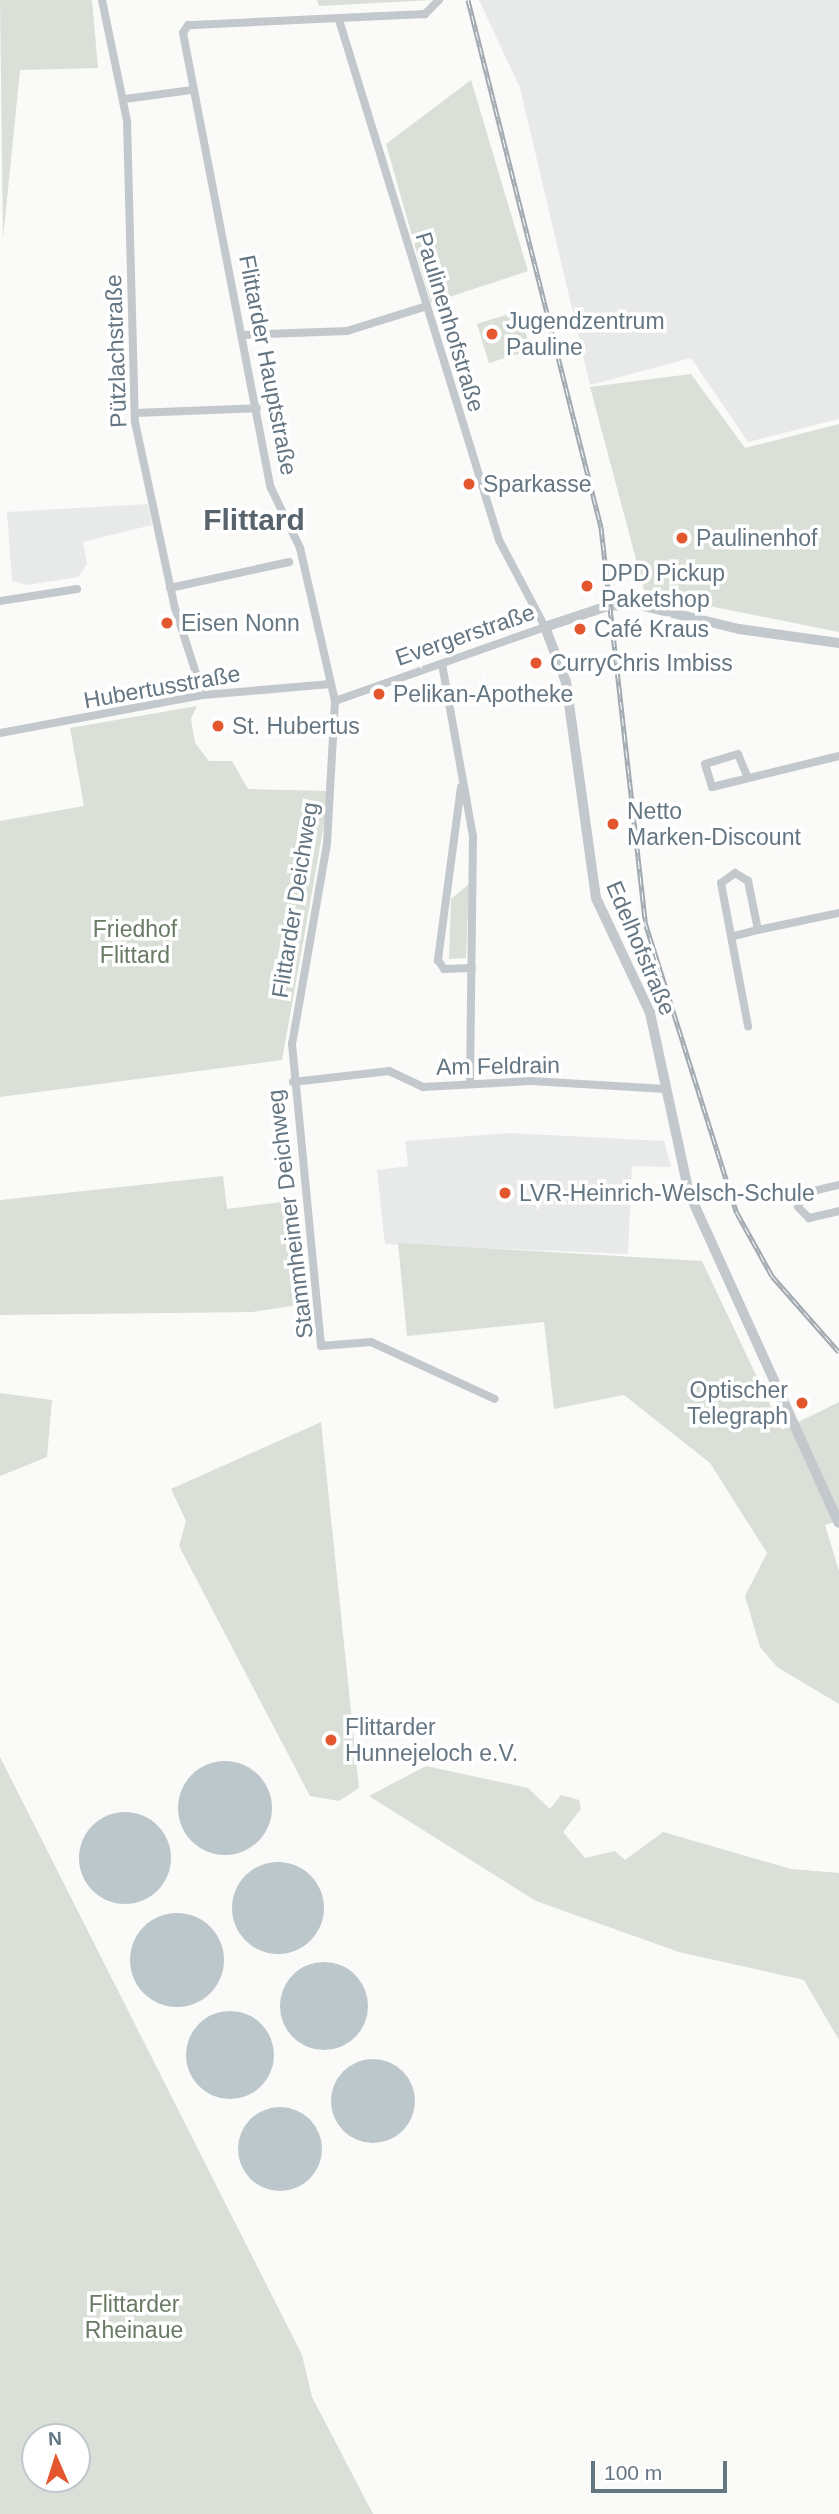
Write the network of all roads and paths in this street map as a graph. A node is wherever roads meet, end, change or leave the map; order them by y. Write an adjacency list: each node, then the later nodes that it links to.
1 (102, 0): 5 (street, Pützlachstraße)
2 (439, 0): 3 (street)
3 (339, 20): 4 (street, Flittarder Hauptstraße); 6 (street, Paulinenhofstraße)
4 (192, 90): 5 (street); 7 (street, Flittarder Hauptstraße)
5 (125, 99): 9 (street, Pützlachstraße)
6 (424, 307): 7 (street); 14 (street, Paulinenhofstraße)
7 (244, 335): 8 (street, Flittarder Hauptstraße)
8 (257, 408): 9 (street); 17 (street, Flittarder Hauptstraße)
9 (135, 413): 11 (street, Pützlachstraße)
10 (289, 562): 11 (street)
11 (170, 588): 18 (street, Pützlachstraße)
12 (77, 589): 13 (street)
13 (0, 601)
14 (545, 627): 15 (street, Evergerstraße); 16 (street, Evergerstraße); 32 (street, Edelhofstraße)
15 (839, 644)
16 (442, 664): 19 (street, Evergerstraße); 22 (street)
17 (331, 684): 18 (street, Hubertusstraße); 19 (street, Flittarder Hauptstraße)
18 (203, 695): 20 (street, Hubertusstraße)
19 (335, 701): 29 (street, Flittarder Deichweg)
20 (0, 733)
21 (839, 755): 23 (street)
22 (462, 776): 27 (street); 27 (street)
23 (748, 778): 23 (street)
24 (839, 913): 25 (street)
25 (758, 930): 26 (street); 26 (street)
26 (734, 936): 28 (street)
27 (472, 968): 31 (street)
28 (748, 1026)
29 (292, 1063): 30 (street, Stammheimer Deichweg)
30 (293, 1082): 31 (street, Am Feldrain); 35 (street, Stammheimer Deichweg)
31 (470, 1083): 32 (street, Am Feldrain)
32 (666, 1089): 36 (street, Edelhofstraße)
33 (839, 1185): 34 (street)
34 (839, 1211)
35 (495, 1399)
36 (839, 1523)

